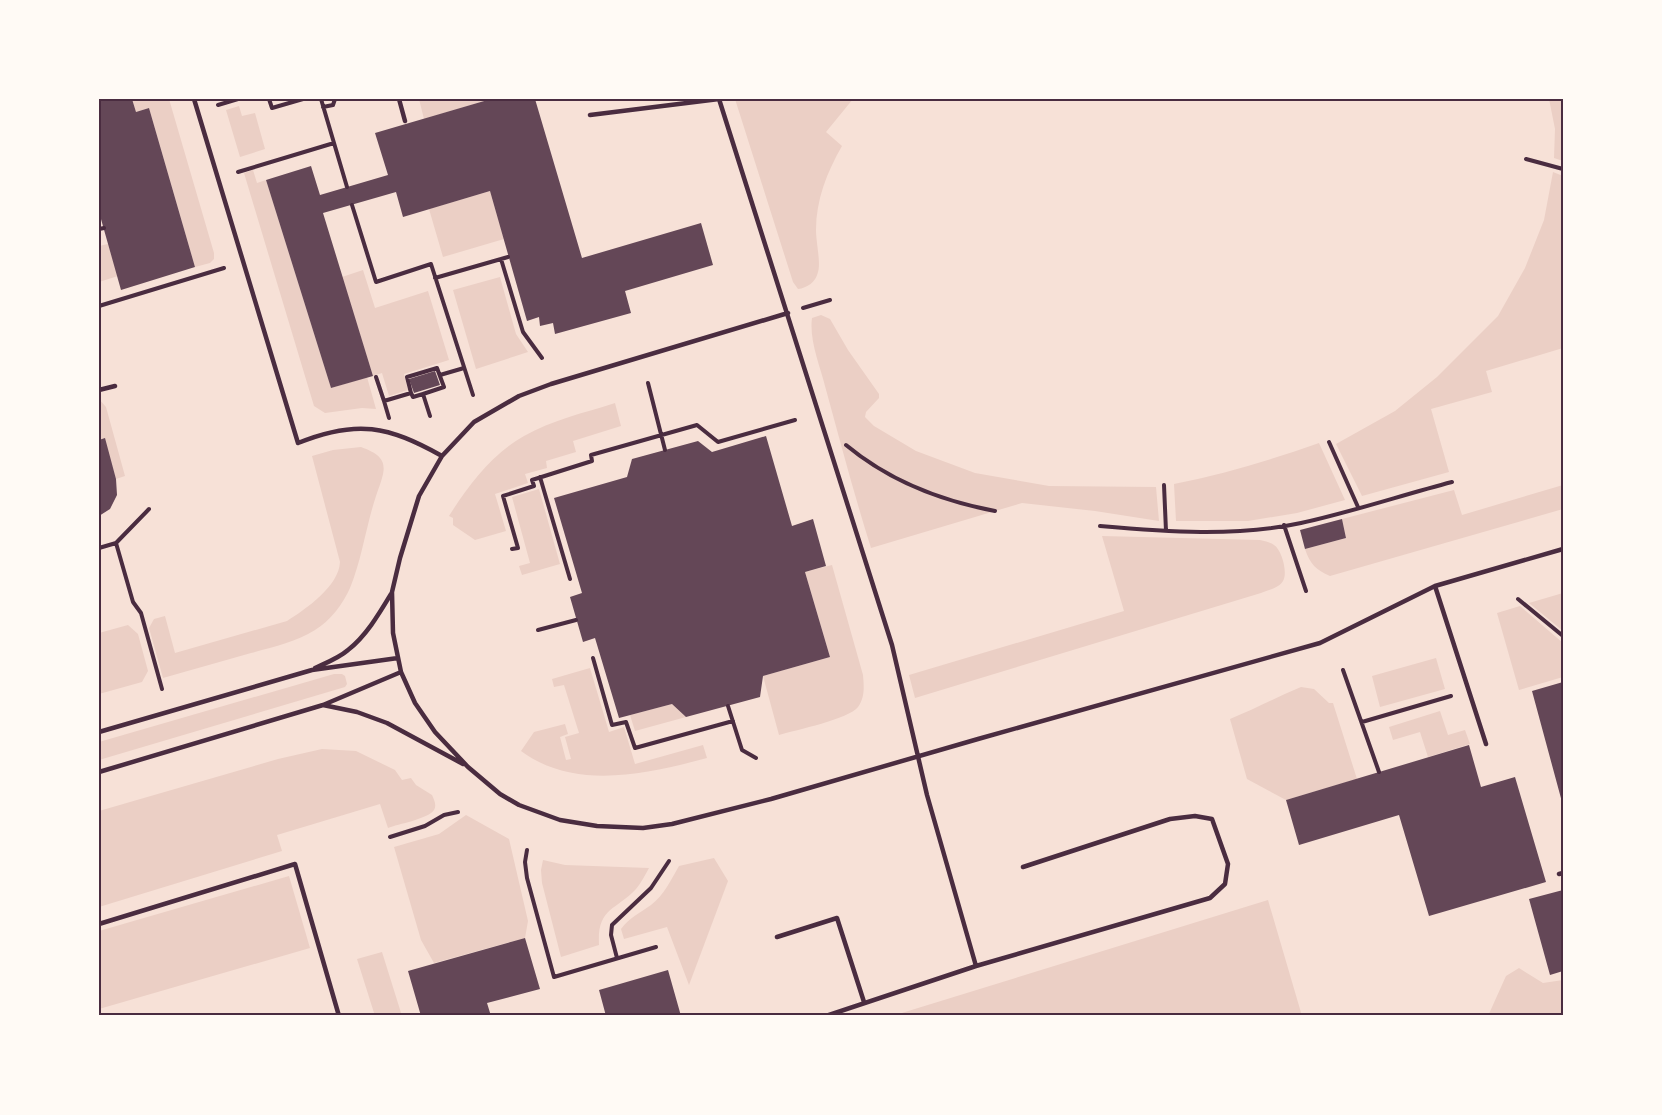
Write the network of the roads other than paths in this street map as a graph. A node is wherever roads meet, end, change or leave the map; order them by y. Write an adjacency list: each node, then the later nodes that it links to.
1 (194, 99): 9 (lane)
2 (399, 99): 5 (lane)
3 (719, 99): 4 (lane); 6 (lane)
4 (590, 115)
5 (405, 122)
6 (788, 313): 9 (lane); 19 (lane)
7 (115, 386): 8 (lane)
8 (99, 390)
9 (442, 456): 12 (lane)
10 (1563, 549): 11 (lane)
11 (1436, 586): 18 (lane); 19 (lane)
12 (392, 592): 13 (lane); 14 (lane)
13 (398, 658): 14 (lane); 15 (lane)
14 (312, 670): 17 (lane)
15 (401, 672): 16 (lane); 20 (lane)
16 (323, 705): 20 (lane); 21 (lane)
17 (99, 732)
18 (1485, 744)
19 (917, 757): 20 (lane); 25 (lane)
20 (468, 767)
21 (99, 772)
22 (1023, 867): 25 (lane)
23 (99, 924): 27 (lane)
24 (777, 937): 26 (lane)
25 (976, 966): 26 (lane)
26 (864, 1002): 28 (lane)
27 (339, 1016)
28 (826, 1016)

